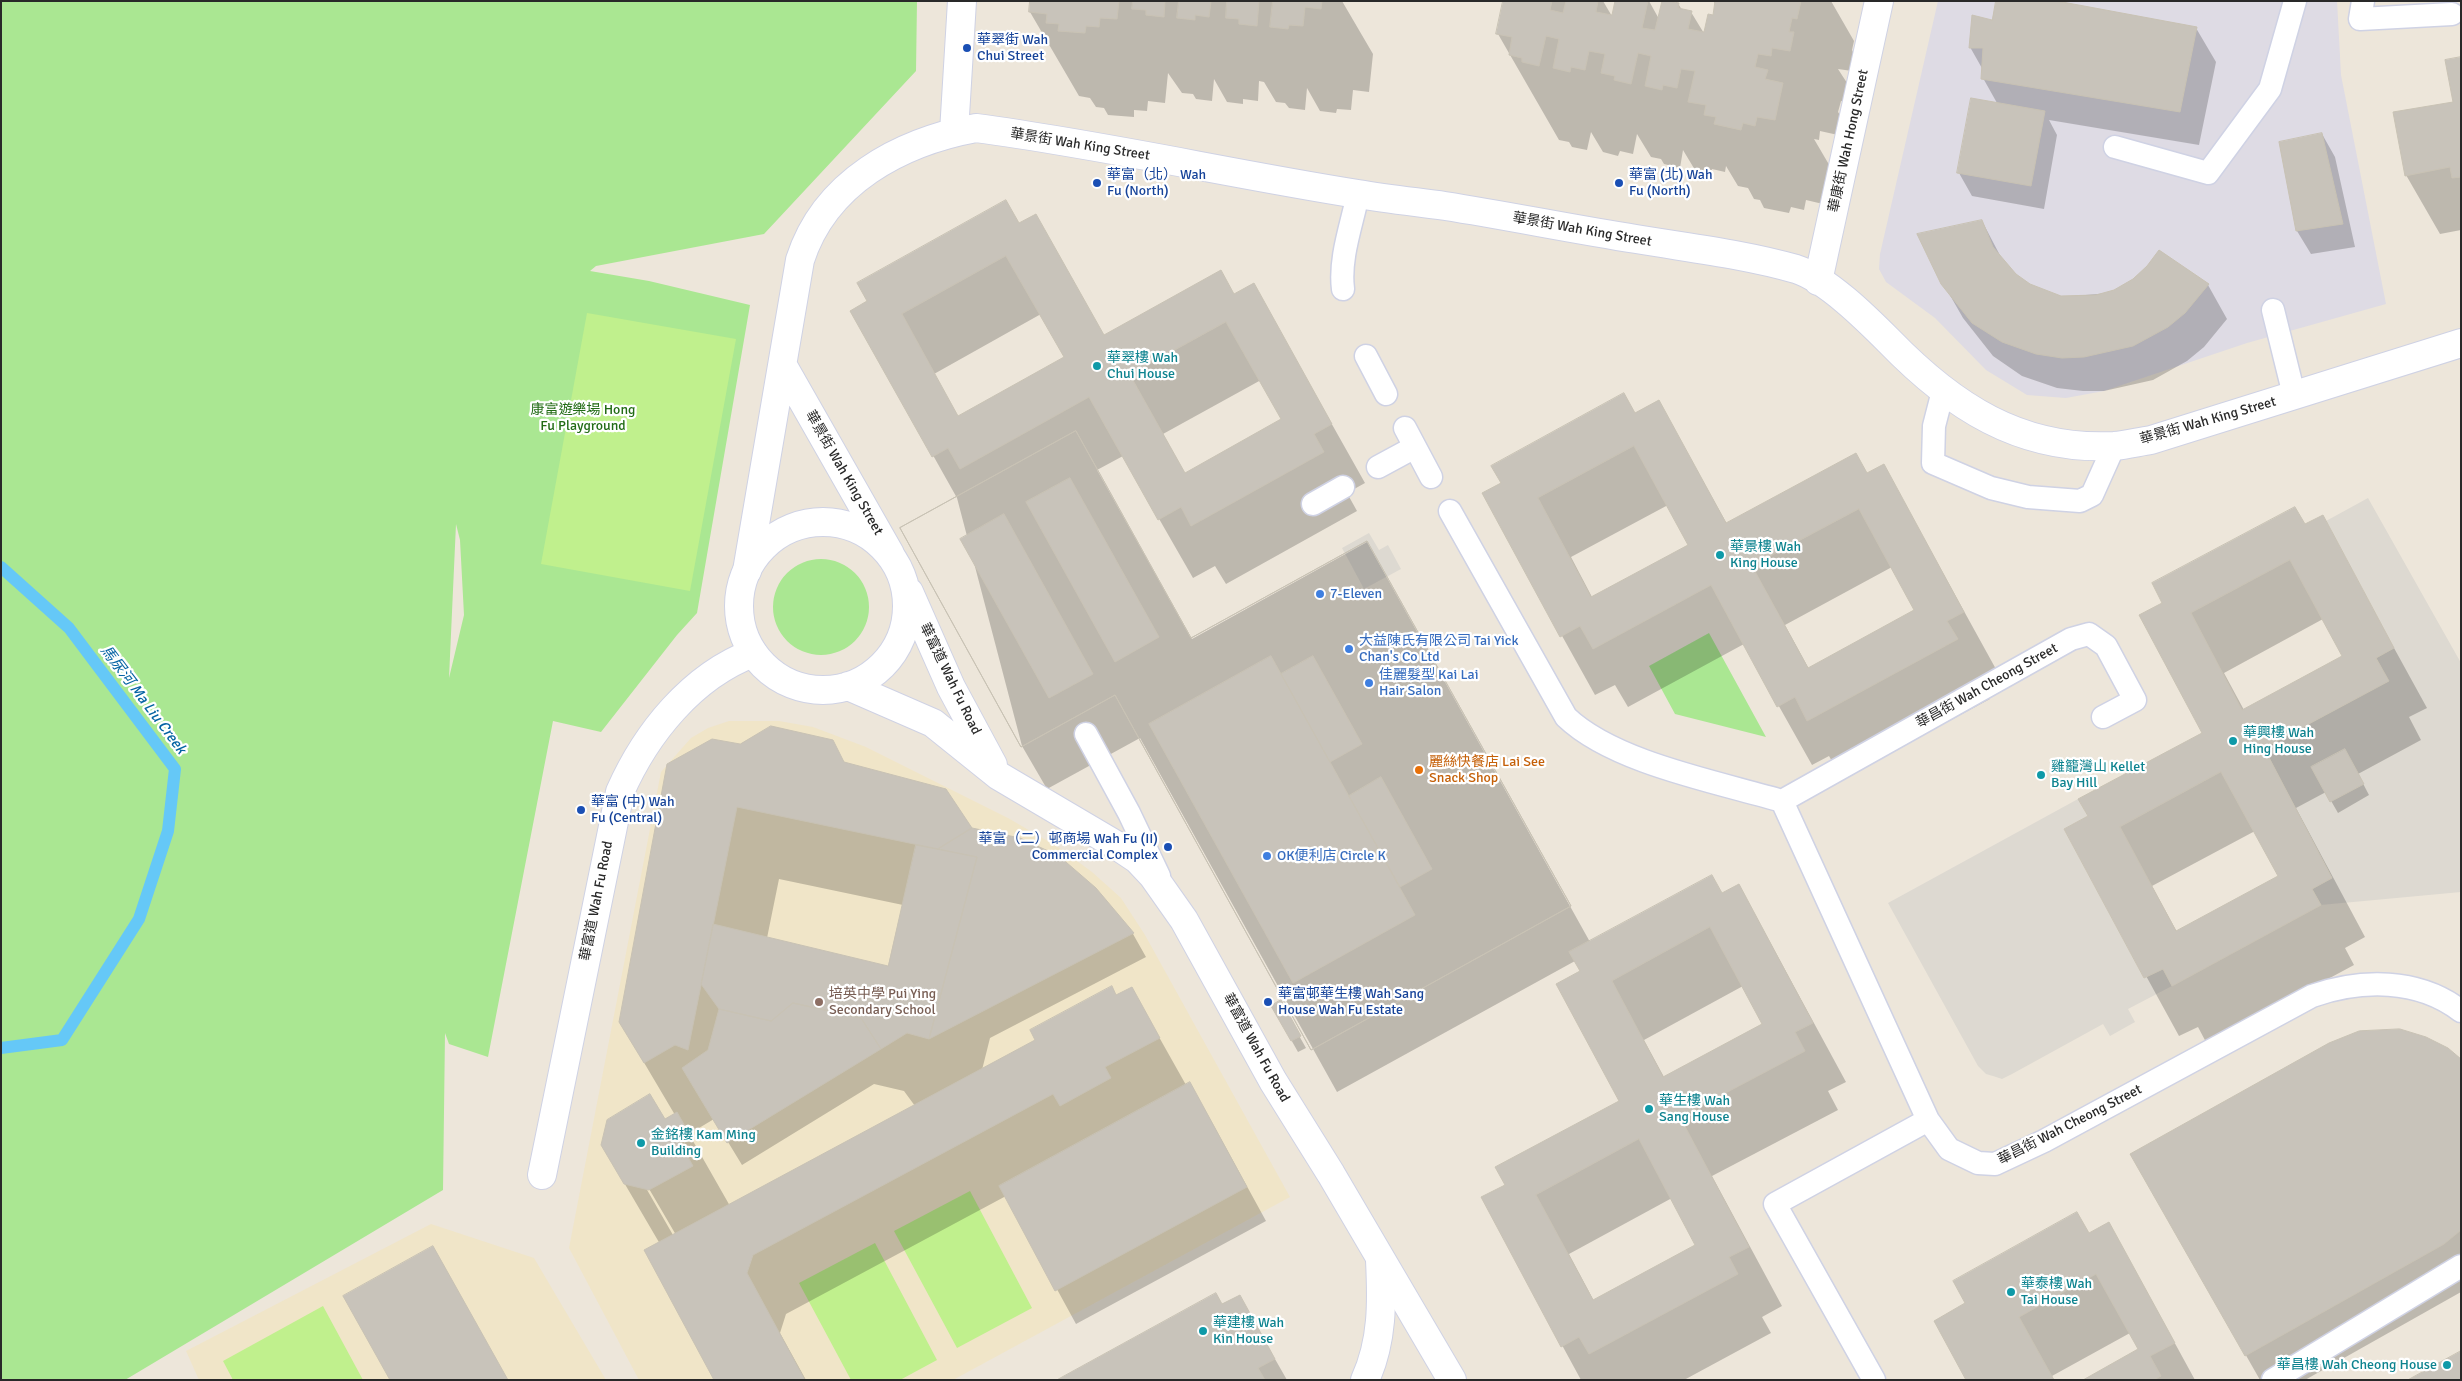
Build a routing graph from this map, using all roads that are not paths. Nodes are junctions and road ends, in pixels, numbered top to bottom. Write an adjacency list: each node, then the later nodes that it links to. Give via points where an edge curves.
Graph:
1 (962, 1): 6 (street)
2 (1879, 1): 9 (street, 華康街 Wah Hong Street)
3 (2295, 1): 7 (lane, via 2270,89 2208,173)
4 (2363, 1): 5 (lane, via 2360,19)
5 (2452, 14)
6 (954, 132): 8 (street, 華景街 Wah King Street, via 976,128); 14 (street, 華景街 Wah King Street, via 904,150 868,171 833,199 811,231 800,260)
7 (2115, 148)
8 (1358, 194): 9 (street, 華景街 Wah King Street, via 1447,206 1722,254 1798,270); 10 (lane, via 1345,253)
9 (1818, 281): 15 (street, 華景街 Wah King Street, via 1863,315)
10 (1343, 289)
11 (2273, 310): 17 (lane)
12 (2461, 343): 17 (street, 華景街 Wah King Street)
13 (1366, 356): 16 (lane)
14 (783, 366): 24 (street, 華景街 Wah King Street); 25 (street, 華景街 Wah King Street)
15 (1943, 390): 18 (street, 華景街 Wah King Street, via 1992,423 2028,436 2075,445); 18 (lane, via 1934,426 1933,463 1991,488 2028,497 2080,501 2092,495)
16 (1386, 394)
17 (2294, 395): 18 (street, 華景街 Wah King Street, via 2151,440)
18 (2114, 446)
19 (1378, 467): 20 (lane, via 1410,437)
20 (1431, 477)
21 (1344, 487): 22 (lane)
22 (1312, 504)
23 (1450, 511): 32 (lane, via 1566,717 1580,731 1639,760)
24 (890, 554): 25 (street, 華景街 Wah King Street, via 870,535 843,524 808,524 781,534 764,546); 26 (street, 華景街 Wah King Street)
25 (747, 571): 27 (street, 華景街 Wah King Street, via 741,588 740,617 744,636)
26 (904, 580): 28 (street, 華景街 Wah King Street, via 907,607 900,640 874,673); 31 (street, 華富道 Wah Fu Road, via 951,687)
27 (753, 653): 28 (street, 華景街 Wah King Street, via 767,668 791,683 820,689); 36 (street, 華富道 Wah Fu Road, via 730,662 696,687 650,735 620,792)
28 (848, 686): 31 (street, 華富道 Wah Fu Road, via 932,723)
29 (2103, 717): 32 (lane, 華昌街 Wah Cheong Street, via 2135,700 2106,646 2089,634 2071,639)
30 (1086, 734): 33 (lane, via 1130,813)
31 (999, 776): 33 (street, 華富道 Wah Fu Road, via 1137,859)
32 (1782, 800): 35 (lane, 華昌街 Wah Cheong Street)
33 (1167, 893): 37 (street, 華富道 Wah Fu Road, via 1273,1081)
34 (2461, 1011): 35 (lane, 華昌街 Wah Cheong Street, via 2449,1002 2406,986 2372,983 2338,987 2312,996 1996,1164 1978,1163 1949,1149)
35 (1928, 1120): 41 (lane, via 1775,1204)
36 (542, 1175)
37 (1380, 1260): 39 (street, via 1382,1314); 40 (street, 華富道 Wah Fu Road)
38 (2461, 1266): 42 (lane)
39 (1365, 1380)
40 (1452, 1380)
41 (1874, 1380)
42 (2273, 1380)

